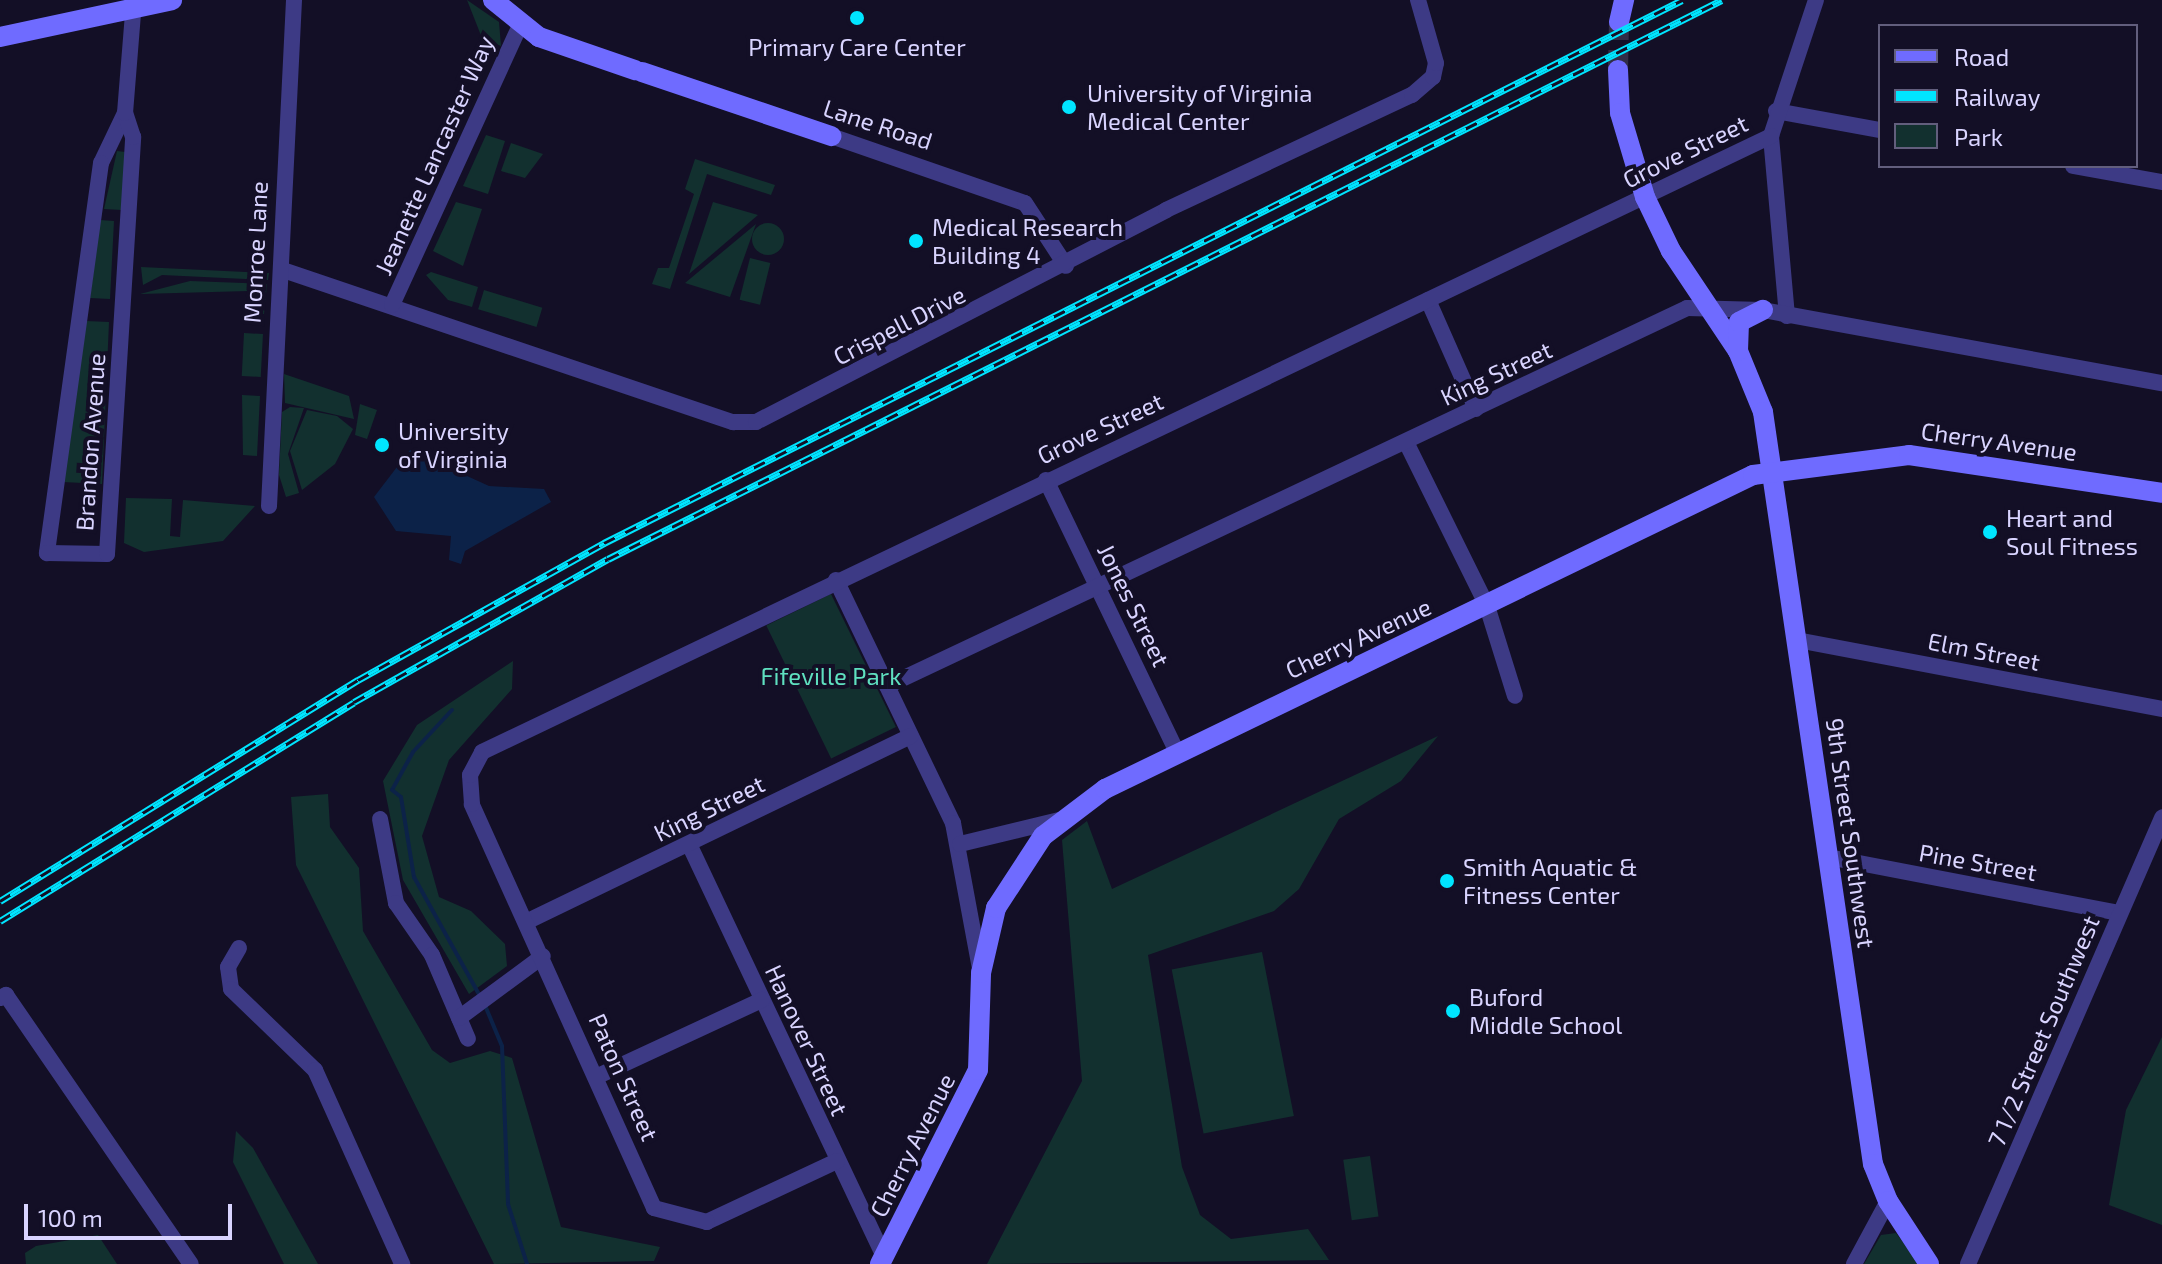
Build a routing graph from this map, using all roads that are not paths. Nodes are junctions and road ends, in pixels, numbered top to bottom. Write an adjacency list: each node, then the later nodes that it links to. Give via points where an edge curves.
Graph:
1 (172, 0): 8 (street)
2 (294, 0): 22 (street, Monroe Lane)
3 (493, 0): 10 (street, Lane Road)
4 (510, 0): 10 (street)
5 (1418, 0): 21 (street, Crispell Drive, via 1436,63 1425,86)
6 (1624, 0): 9 (street)
7 (1816, 0): 13 (street)
8 (134, 4): 11 (street); 14 (street, Brandon Avenue)
9 (1619, 22)
10 (520, 25): 16 (street, Lane Road); 24 (street, Jeanette Lancaster Way)
11 (0, 37)
12 (1618, 70): 20 (street, 9th Street Southwest, via 1620,113)
13 (1776, 111): 15 (street); 17 (street)
14 (125, 113): 14 (street, Brandon Avenue, via 101,163 47,553 107,554 133,137)
15 (1878, 130)
16 (831, 136): 21 (street, Lane Road, via 1025,203)
17 (1771, 136): 20 (street, Grove Street); 27 (street)
18 (2084, 168): 19 (street)
19 (2162, 182)
20 (1645, 197): 23 (street, Grove Street); 25 (street, 9th Street Southwest)
21 (1066, 266): 24 (street, Crispell Drive, via 746,423)
22 (283, 270): 24 (street, Crispell Drive); 35 (street, Monroe Lane)
23 (1428, 300): 30 (street); 33 (street, Grove Street)
24 (392, 305)
25 (1705, 306): 26 (street, King Street); 28 (street, 9th Street Southwest); 30 (street, King Street)
26 (1763, 310): 27 (street, King Street); 28 (street, via 1739,322)
27 (1787, 316): 29 (street, King Street)
28 (1738, 351): 32 (street, 9th Street Southwest, via 1763,412)
29 (2162, 383)
30 (1476, 409): 31 (street, King Street)
31 (1406, 442): 37 (street, King Street); 38 (street)
32 (1772, 470): 34 (street, Cherry Avenue, via 1913,455); 38 (street, Cherry Avenue); 39 (street, 9th Street Southwest)
33 (1046, 480): 36 (street, Grove Street); 37 (street, Jones Street)
34 (2162, 493)
35 (269, 506)
36 (836, 580): 40 (street); 45 (street, Grove Street, via 500,738 474,763)
37 (1098, 587): 40 (street, King Street); 44 (street, Jones Street)
38 (1487, 606): 41 (street); 44 (street, Cherry Avenue)
39 (1797, 640): 42 (street, Elm Street); 51 (street, 9th Street Southwest)
40 (887, 686): 43 (street)
41 (1515, 696)
42 (2162, 709)
43 (911, 736): 49 (street, King Street); 50 (street)
44 (1177, 752): 48 (street, Cherry Avenue)
45 (470, 783): 53 (street, Paton Street, via 472,804)
46 (2162, 817): 52 (street, 7 1/2 Street Southwest)
47 (380, 819): 59 (street, via 396,903 432,955)
48 (1059, 820): 50 (street); 56 (street, Cherry Avenue, via 1008,885)
49 (689, 844): 53 (street, King Street); 58 (street, Hanover Street)
50 (960, 844): 56 (street)
51 (1828, 857): 52 (street, Pine Street); 63 (street, 9th Street Southwest, via 1864,1113)
52 (2120, 913): 69 (street, 7 1/2 Street Southwest)
53 (528, 921): 55 (street, Paton Street)
54 (239, 948): 66 (street, via 228,967 231,989 315,1070)
55 (543, 956): 59 (street); 61 (street, Paton Street)
56 (981, 973): 64 (street, Cherry Avenue, via 981,1051 972,1089)
57 (3, 996): 65 (street)
58 (762, 1000): 61 (street); 62 (street, Hanover Street)
59 (459, 1018): 60 (street)
60 (468, 1039)
61 (598, 1076): 62 (street, Paton Street, via 660,1213 716,1220)
62 (837, 1161): 64 (street, Hanover Street)
63 (1888, 1201): 67 (street); 68 (street, 9th Street Southwest)
64 (882, 1260)
65 (191, 1264)
66 (402, 1264)
67 (1854, 1264)
68 (1929, 1264)
69 (1968, 1264)

